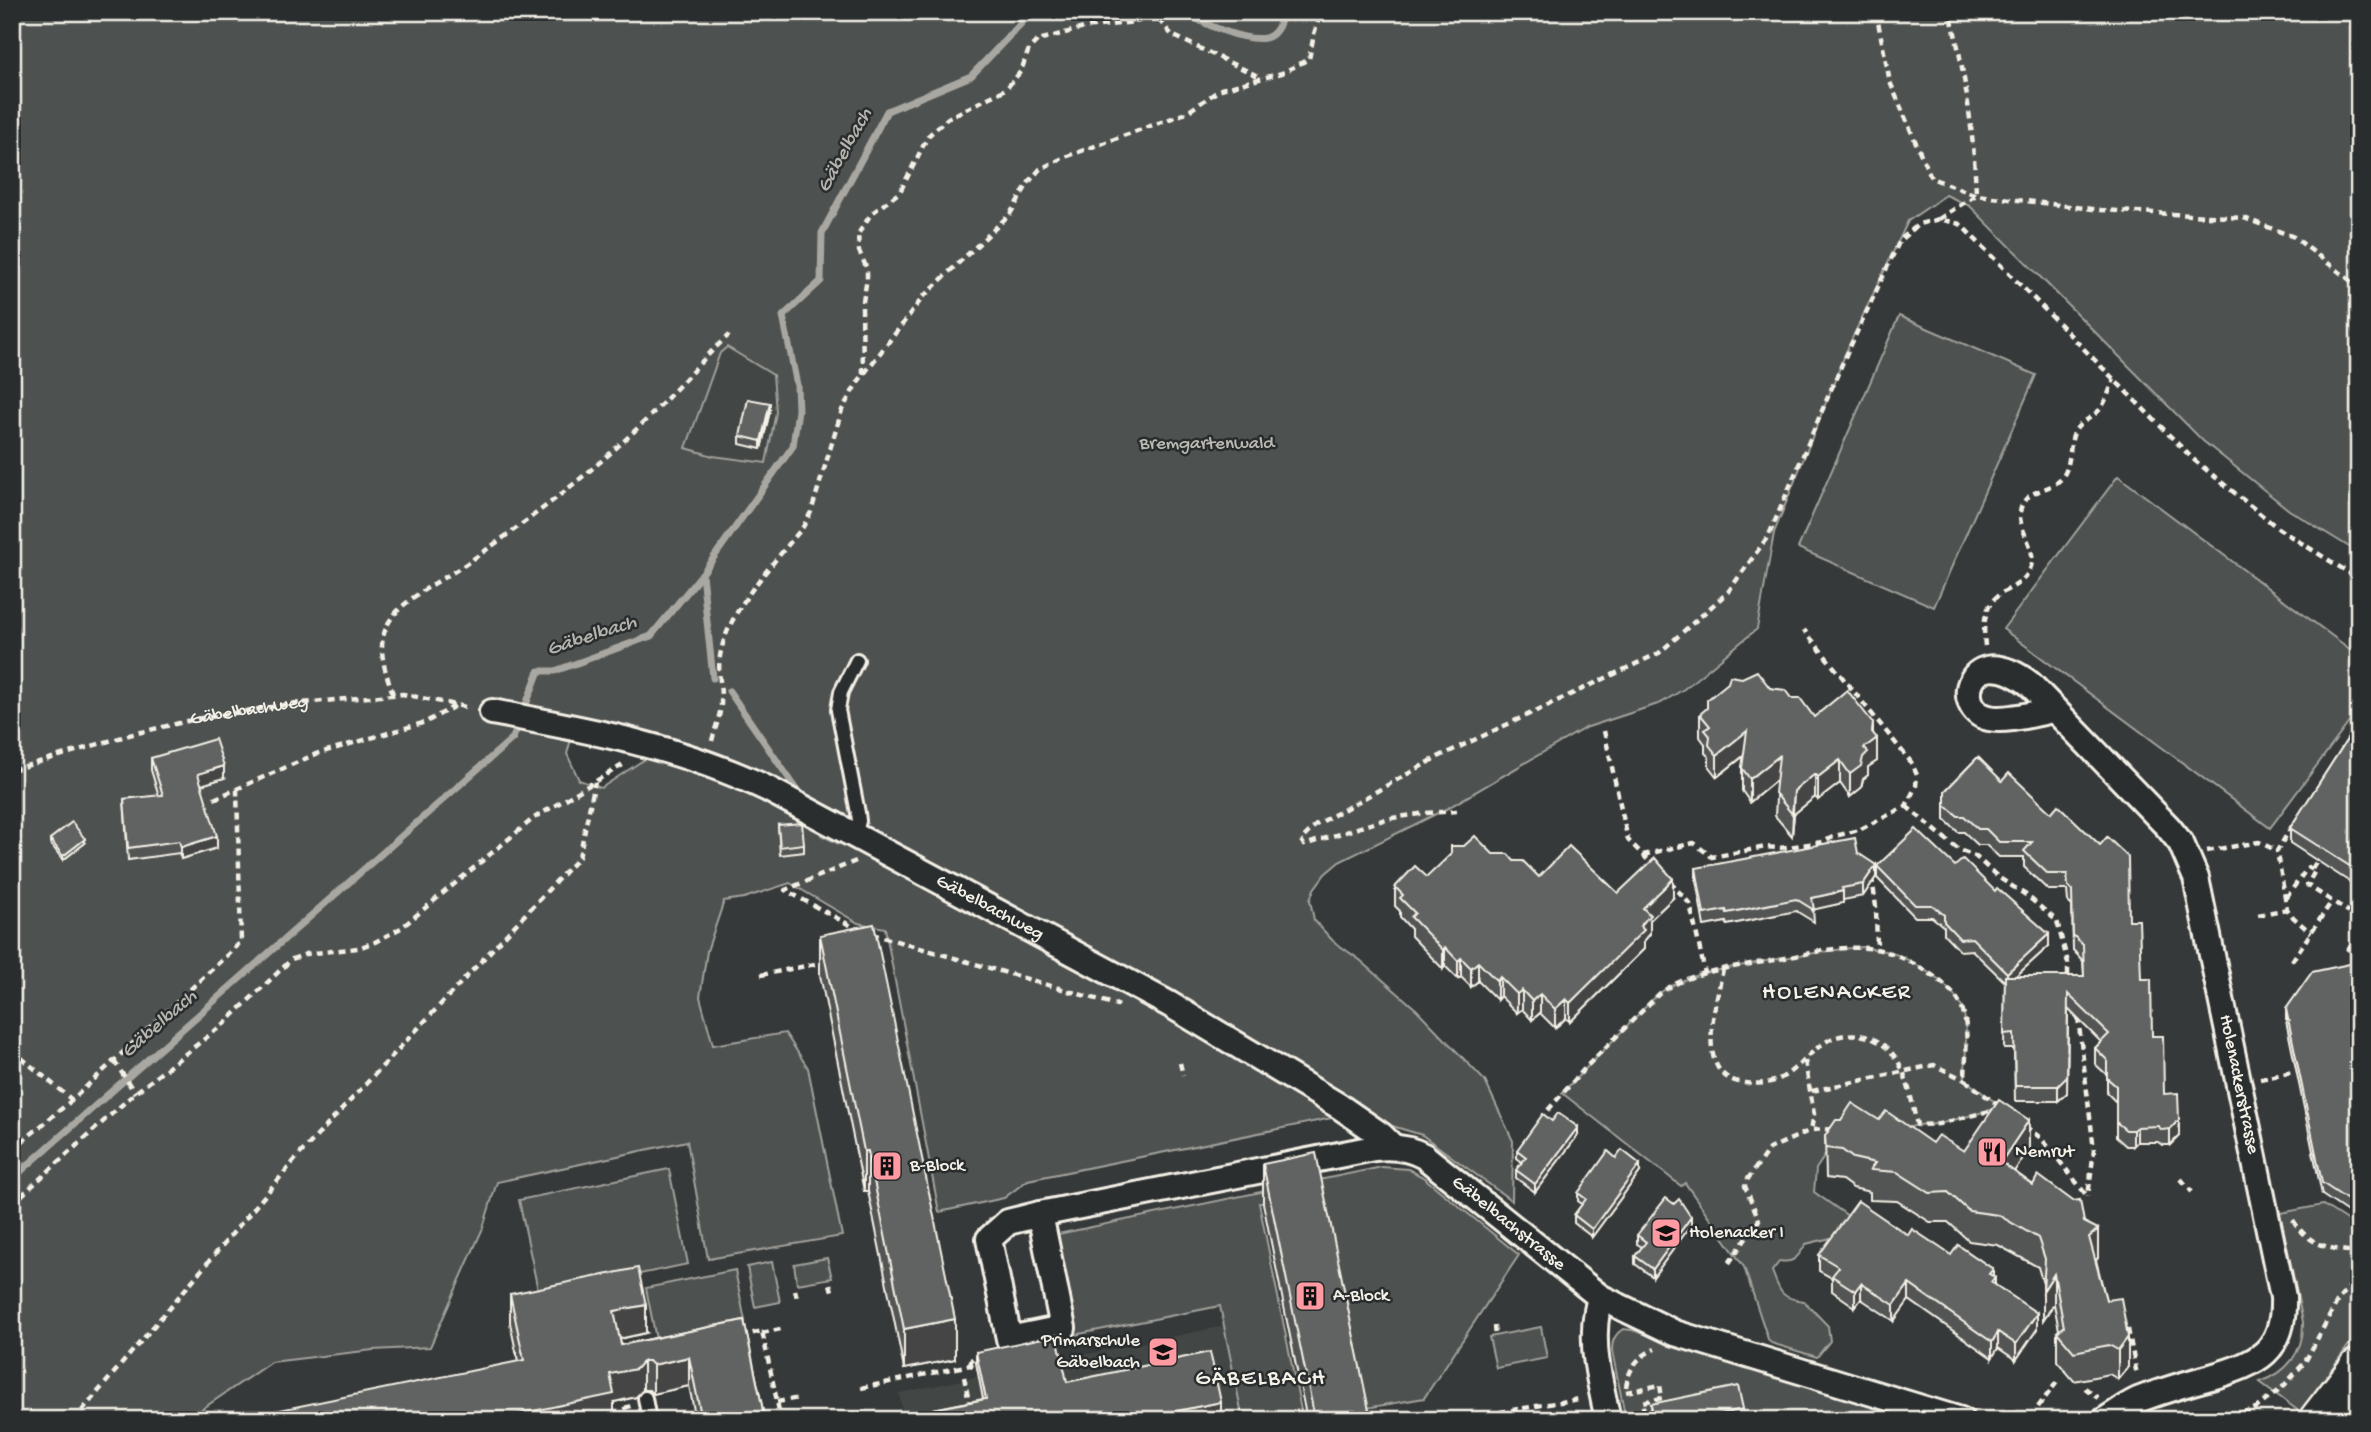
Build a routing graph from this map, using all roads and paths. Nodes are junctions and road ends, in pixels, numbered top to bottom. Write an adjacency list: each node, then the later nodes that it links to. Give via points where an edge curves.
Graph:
1 (1321, 12): 4 (path, via 1309,59)
2 (1876, 12): 5 (path, via 1890,82 1931,178)
3 (1950, 12): 5 (path, via 1973,137)
4 (1263, 78): 9 (path, via 1221,89 1186,113 1040,169 1010,214 924,296); 9 (path, via 1171,35 1159,20 1150,17 1038,40 1006,89 948,118 928,136 900,192 871,214 859,234 859,251 867,270 862,307)
5 (1976, 195): 6 (path); 7 (path, via 2101,210 2245,218 2294,237)
6 (1938, 219): 10 (path, via 1961,224); 27 (path, via 1919,224 1900,240 1769,535 1728,592 1659,653 1438,757 1316,825 1301,840 1304,845 1386,819)
7 (2359, 287)
8 (729, 335): 17 (path, via 651,416 584,475 397,611 381,643)
9 (863, 375): 22 (path, via 842,410 803,527 726,631 718,675 722,701)
10 (2114, 379): 11 (path, via 2193,460 2279,529); 16 (path, via 2101,409 2074,432 2063,477 2028,497 2021,508 2033,561 2025,578 1990,604 1983,621)
11 (2359, 579)
12 (1804, 630): 26 (path, via 1911,762 1916,786)
13 (2359, 646): 14 (path, via 2355,651)
14 (2359, 653)
15 (857, 660): 29 (lane, via 841,692 838,710 858,813)
16 (1988, 668): 19 (street, Holenackerstrasse, via 2019,676); 19 (street, via 1970,685 1969,698 1978,713 1996,719)
17 (393, 694): 18 (path, Gäbelbachweg); 23 (path, Gäbelbachweg, via 196,719)
18 (456, 705): 20 (path, Gäbelbachweg); 24 (path, via 426,722 316,754)
19 (2054, 710): 33 (street, Holenackerstrasse, via 2168,827)
20 (492, 712): 22 (street, Gäbelbachweg, via 653,745)
21 (1604, 731): 32 (path, via 1628,839)
22 (708, 762): 29 (street, Gäbelbachweg)
23 (12, 770)
24 (237, 790): 25 (path); 57 (path, via 241,942)
25 (214, 799)
26 (1906, 806): 32 (path, via 1823,842 1712,856 1694,843); 54 (path, via 2057,921 2068,963)
27 (1457, 811)
28 (2296, 821): 31 (path)
29 (855, 835): 30 (street, Gäbelbachweg)
30 (883, 850): 42 (path, via 785,890); 53 (street, Gäbelbachweg)
31 (2277, 851): 33 (path, via 2259,842); 37 (path)
32 (1643, 855): 51 (path, via 1690,904)
33 (2187, 855): 64 (street, Holenackerstrasse, via 2196,878)
34 (2317, 861): 35 (path)
35 (2312, 869): 37 (path, via 2308,867); 38 (path, via 2307,885)
36 (1871, 873): 46 (path)
37 (2285, 899): 39 (path)
38 (2332, 901): 41 (path); 44 (path)
39 (2287, 909): 40 (path); 44 (path)
40 (2258, 915)
41 (2359, 915)
42 (856, 929): 45 (path); 53 (path, via 1117,1005)
43 (2359, 932): 47 (path)
44 (2311, 933): 49 (path)
45 (859, 942)
46 (1877, 949): 50 (path, via 1829,950); 63 (path, via 1905,959 1941,982 1960,1002)
47 (2347, 951)
48 (836, 960): 52 (path)
49 (2292, 961)
50 (1723, 969): 51 (path); 58 (path, via 1710,1041 1713,1059 1722,1073 1738,1082 1757,1084 1777,1080)
51 (1705, 973): 68 (path, via 1658,994)
52 (761, 975)
53 (1128, 982): 72 (street, Gäbelbachweg, via 1339,1106)
54 (2068, 987)
55 (2077, 1013): 69 (path, via 2094,1150 2088,1197 2042,1139)
56 (12, 1050): 67 (path)
57 (114, 1061): 66 (path); 67 (path)
58 (1805, 1061): 60 (path, via 1829,1040 1863,1036 1892,1052); 65 (path)
59 (1181, 1063): 62 (path)
60 (1904, 1072): 63 (path, via 1934,1065); 63 (path, via 1917,1125 2002,1107); 65 (path)
61 (2293, 1072): 64 (path)
62 (1183, 1075)
63 (1965, 1080)
64 (2239, 1084): 113 (street, Holenackerstrasse, via 2283,1297 2278,1335 2257,1360 2141,1398)
65 (1812, 1091): 71 (path)
66 (135, 1093): 76 (path); 114 (path, via 225,1023 292,959 358,948 401,928 534,818 595,782 579,857 300,1154)
67 (72, 1100): 73 (path)
68 (1548, 1110)
69 (2022, 1124)
70 (1843, 1128): 71 (path)
71 (1811, 1130): 80 (path, via 1769,1149 1745,1183 1759,1220)
72 (1393, 1147): 77 (street, Gäbelbachstrasse); 85 (street, Gäbelbachstrasse, via 1424,1156)
73 (12, 1150)
74 (2181, 1179): 75 (path)
75 (2192, 1192)
76 (12, 1204)
77 (1040, 1214): 77 (street, Gäbelbachstrasse, via 1008,1222 989,1239 1009,1339 1063,1328)
78 (2292, 1219): 79 (path, via 2319,1245)
79 (2359, 1252)
80 (1729, 1263)
81 (2359, 1276): 122 (path, via 2338,1300 2305,1362 2281,1389 2256,1409)
82 (831, 1284): 84 (path)
83 (795, 1290): 86 (path)
84 (832, 1291)
85 (1600, 1297): 119 (street, via 1593,1345); 121 (street, Gäbelbachstrasse, via 1675,1333)
86 (797, 1298)
87 (1493, 1326): 92 (path)
88 (785, 1328): 90 (path)
89 (2128, 1329): 99 (path)
90 (762, 1333): 91 (path); 107 (path)
91 (735, 1337)
92 (1495, 1337)
93 (1660, 1348): 120 (path, via 1649,1352 1630,1371 1626,1394 1660,1385 1662,1398 1642,1402)
94 (989, 1349): 95 (path)
95 (970, 1364): 96 (path); 102 (path)
96 (976, 1367)
97 (2359, 1367): 123 (main road)
98 (964, 1377): 108 (path)
99 (2138, 1380)
100 (2057, 1382): 110 (path)
101 (620, 1383): 106 (path, via 625,1408)
102 (861, 1388)
103 (2085, 1388): 113 (path)
104 (799, 1398): 107 (path)
105 (1579, 1399): 118 (path)
106 (646, 1401): 115 (lane)
107 (777, 1402): 116 (path)
108 (970, 1405): 109 (path); 112 (path)
109 (957, 1407)
110 (2038, 1407)
111 (945, 1410): 117 (path)
112 (972, 1413)
113 (2114, 1413)
114 (74, 1420)
115 (649, 1420)
116 (781, 1420)
117 (895, 1420)
118 (1452, 1420)
119 (1608, 1420)
120 (1646, 1420)
121 (1961, 1420)
122 (2219, 1420)
123 (2318, 1420)

